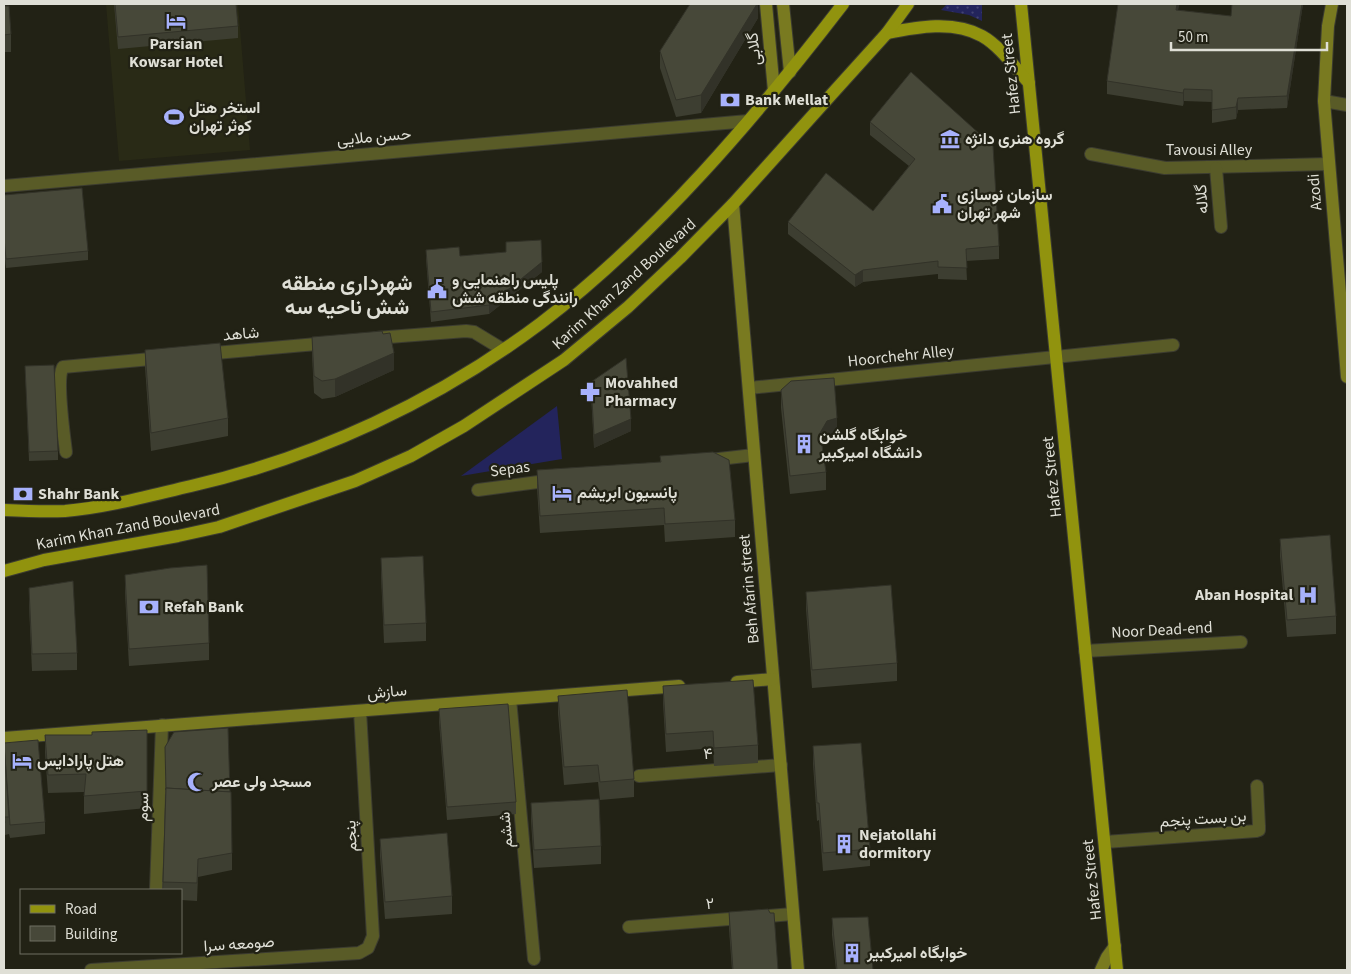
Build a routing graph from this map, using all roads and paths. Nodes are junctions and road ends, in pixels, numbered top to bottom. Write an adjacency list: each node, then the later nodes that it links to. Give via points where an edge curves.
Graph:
1 (766, 4): 10 (street, گلابی)
2 (783, 4): 8 (street, گلابی)
3 (843, 4): 8 (main road, Karim Khan Zand Boulevard)
4 (908, 4): 7 (main road, Karim Khan Zand Boulevard)
5 (1021, 4): 9 (main road, Hafez Street)
6 (1332, 4): 11 (street, Azodi)
7 (887, 33): 9 (main road, via 938,27 970,31 983,36 996,47); 18 (main road, Karim Khan Zand Boulevard)
8 (790, 72): 10 (main road, Karim Khan Zand Boulevard)
9 (1029, 83): 25 (main road, Hafez Street)
10 (774, 90): 13 (main road, Karim Khan Zand Boulevard)
11 (1324, 101): 12 (street); 15 (street, Azodi)
12 (1347, 105)
13 (748, 121): 17 (street, حسن ملایی); 23 (main road, Karim Khan Zand Boulevard, via 622,254 547,318)
14 (1091, 154): 16 (street, Tavousi Alley, via 1165,168)
15 (1329, 164): 16 (street, Tavousi Alley); 27 (street, Azodi)
16 (1216, 168): 19 (street, گلاله)
17 (4, 186)
18 (733, 204): 28 (street, Beh Afarin street); 35 (main road, Karim Khan Zand Boulevard, via 628,307 564,360 464,426 411,456 355,481 218,527 44,560)
19 (1221, 227)
20 (367, 339): 23 (street, via 466,330)
21 (338, 342): 24 (street, شاهد)
22 (1172, 346): 25 (street, Hoorchehr Alley)
23 (502, 349): 34 (main road, Karim Khan Zand Boulevard, via 443,386 360,430 293,457 223,479 114,503 68,510)
24 (191, 355)
25 (1056, 356): 28 (street, Hoorchehr Alley); 37 (main road, Hafez Street)
26 (171, 357): 29 (street, via 63,367 60,383)
27 (1347, 377)
28 (749, 388): 30 (street, Beh Afarin street)
29 (66, 452)
30 (754, 455): 31 (street); 38 (street, Beh Afarin street)
31 (695, 462)
32 (566, 478): 33 (street, Sepas)
33 (478, 490)
34 (4, 510)
35 (4, 571)
36 (1241, 642): 37 (street, Noor Dead-end)
37 (1086, 651): 48 (main road, Hafez Street)
38 (773, 679): 39 (street); 45 (street, Beh Afarin street)
39 (724, 683)
40 (695, 685): 41 (street, سازش)
41 (510, 698): 42 (street, سازش); 55 (street, ششم)
42 (360, 711): 43 (street, سازش); 53 (street, پنجم, via 373,936 368,948)
43 (162, 724): 44 (street, سازش); 49 (street, سوم)
44 (4, 738)
45 (780, 765): 46 (street, ۴); 50 (street, Beh Afarin street)
46 (638, 776)
47 (1257, 786): 48 (street, بن بست پنجم, via 1259,830)
48 (1105, 842): 52 (main road, Hafez Street)
49 (156, 889)
50 (793, 914): 51 (street, ۲); 58 (street, Beh Afarin street)
51 (629, 927)
52 (1115, 946): 59 (street); 60 (main road, Hafez Street)
53 (359, 953): 56 (street, صومعه سرا)
54 (154, 954): 56 (street)
55 (534, 959)
56 (153, 966): 57 (street, صومعه سرا)
57 (91, 970)
58 (798, 970)
59 (1101, 970)
60 (1117, 970)

